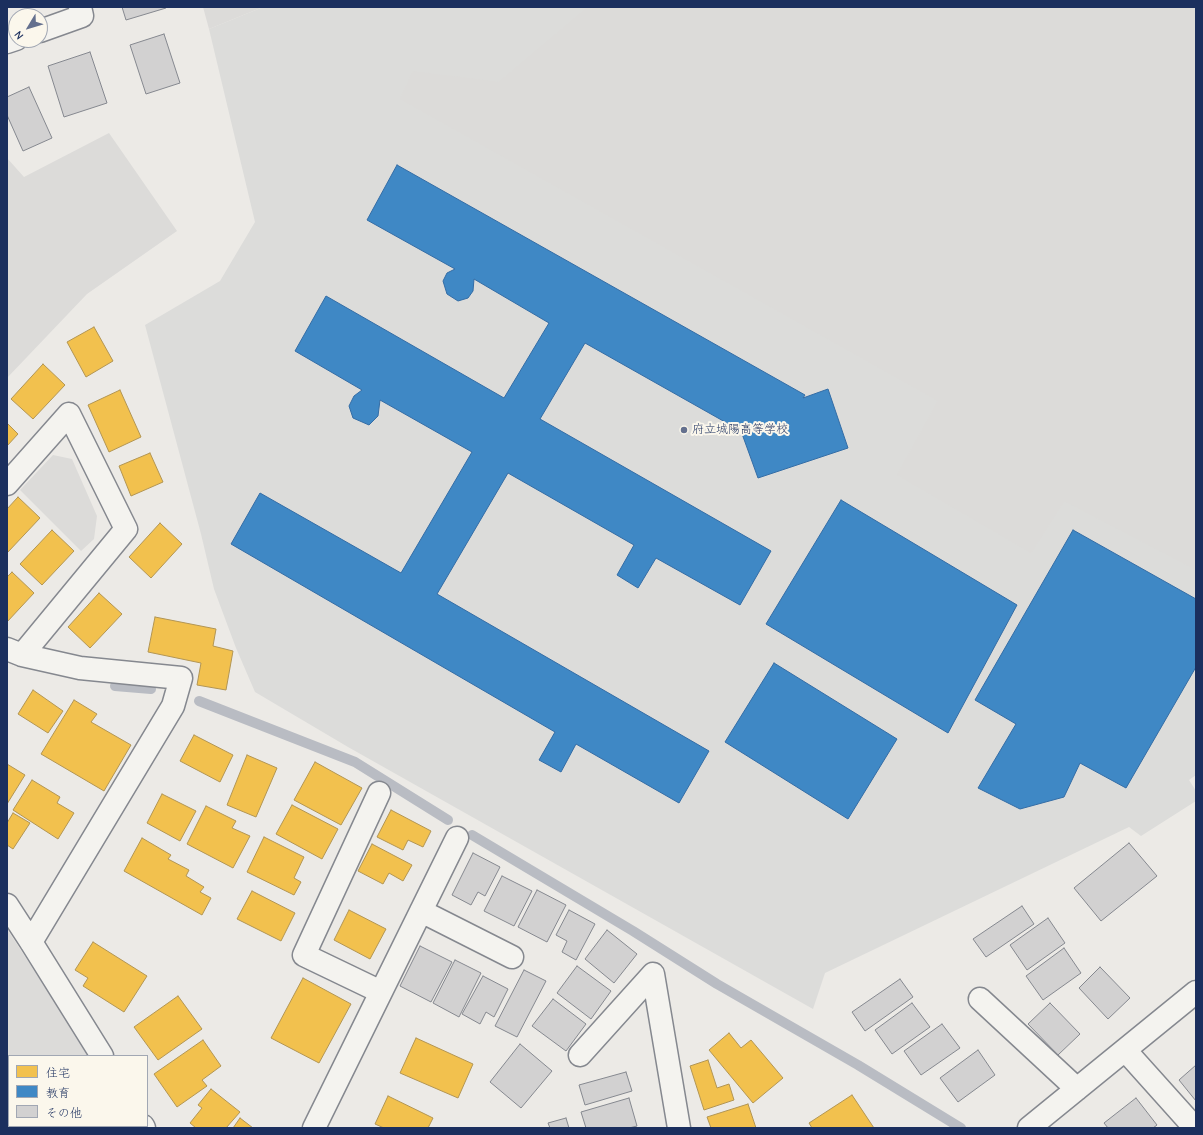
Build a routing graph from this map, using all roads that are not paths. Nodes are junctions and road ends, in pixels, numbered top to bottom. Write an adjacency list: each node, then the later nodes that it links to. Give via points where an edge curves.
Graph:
1 (80, 7): 2 (street, via 82,16)
2 (48, 27)
3 (7, 484): 4 (street, via 69,414 126,529)
4 (14, 652): 9 (street, via 80,668 181,678 176,697)
5 (379, 793): 11 (street, via 304,955)
6 (457, 838): 8 (street)
7 (7, 905): 9 (street)
8 (421, 911): 10 (street); 11 (street)
9 (32, 942): 15 (street)
10 (512, 957)
11 (381, 992): 18 (street)
12 (1196, 992): 14 (street)
13 (980, 999): 17 (street)
14 (1125, 1050): 17 (street); 21 (street)
15 (101, 1055)
16 (580, 1055): 19 (street, via 653,974)
17 (1077, 1089): 20 (street)
18 (314, 1128)
19 (679, 1128)
20 (1029, 1128)
21 (1195, 1128)

